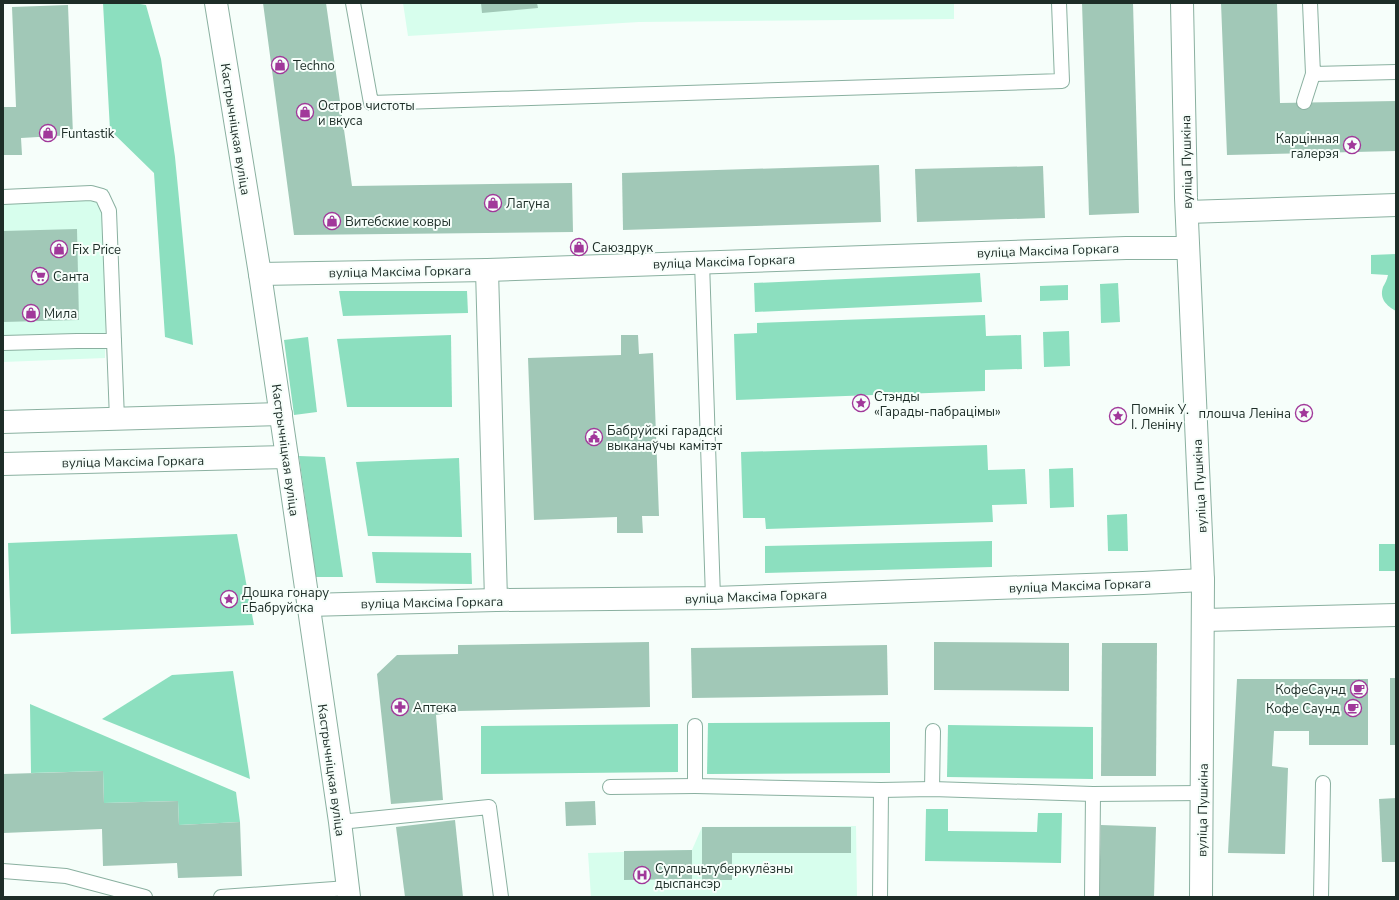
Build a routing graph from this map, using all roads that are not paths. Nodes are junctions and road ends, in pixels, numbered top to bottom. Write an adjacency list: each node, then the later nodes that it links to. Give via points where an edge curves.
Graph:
1 (216, 3): 15 (street, Кастрычніцкая вуліца)
2 (353, 3): 3 (lane, via 371,103 1062,81)
3 (1059, 3)
4 (1182, 3): 11 (street, вуліца Пушкіна)
5 (1310, 3): 7 (lane)
6 (1396, 72): 7 (lane)
7 (1313, 74): 8 (lane)
8 (1304, 102)
9 (3, 197): 16 (lane, via 91,193 102,196 109,210)
10 (1396, 205): 11 (street)
11 (1187, 212): 12 (street, вуліца Пушкіна)
12 (1188, 248): 13 (street, вуліца Максіма Горкага, via 1118,248); 23 (street, вуліца Пушкіна)
13 (702, 262): 14 (street, вуліца Максіма Горкага); 24 (lane)
14 (487, 270): 15 (street, вуліца Максіма Горкага); 25 (street)
15 (260, 274): 18 (street, Кастрычніцкая вуліца)
16 (114, 341): 17 (lane); 19 (lane)
17 (3, 343)
18 (281, 414): 19 (street); 21 (street, Кастрычніцкая вуліца)
19 (117, 418): 20 (street)
20 (3, 422)
21 (287, 457): 22 (street, вуліца Максіма Горкага); 26 (street, Кастрычніцкая вуліца)
22 (3, 464)
23 (1204, 580): 24 (street, вуліца Максіма Горкага); 28 (street, вуліца Пушкіна)
24 (713, 598): 25 (street, вуліца Максіма Горкага)
25 (496, 600): 26 (street, вуліца Максіма Горкага)
26 (308, 605): 38 (street, Кастрычніцкая вуліца)
27 (1396, 614): 28 (street)
28 (1204, 620): 36 (street, вуліца Пушкіна)
29 (695, 726): 32 (lane)
30 (933, 731): 34 (lane)
31 (1323, 783): 47 (lane)
32 (695, 786): 33 (lane); 35 (lane)
33 (610, 787)
34 (932, 789): 35 (lane); 37 (lane)
35 (881, 790): 44 (lane)
36 (1202, 793): 37 (lane); 46 (street, вуліца Пушкіна)
37 (1093, 794): 45 (lane)
38 (340, 822): 40 (street, Кастрычніцкая вуліца); 43 (lane, via 489,807)
39 (3, 871): 41 (lane, via 66,876)
40 (349, 892): 42 (lane)
41 (145, 897)
42 (221, 897)
43 (501, 897)
44 (880, 897)
45 (1092, 897)
46 (1201, 897)
47 (1321, 897)

